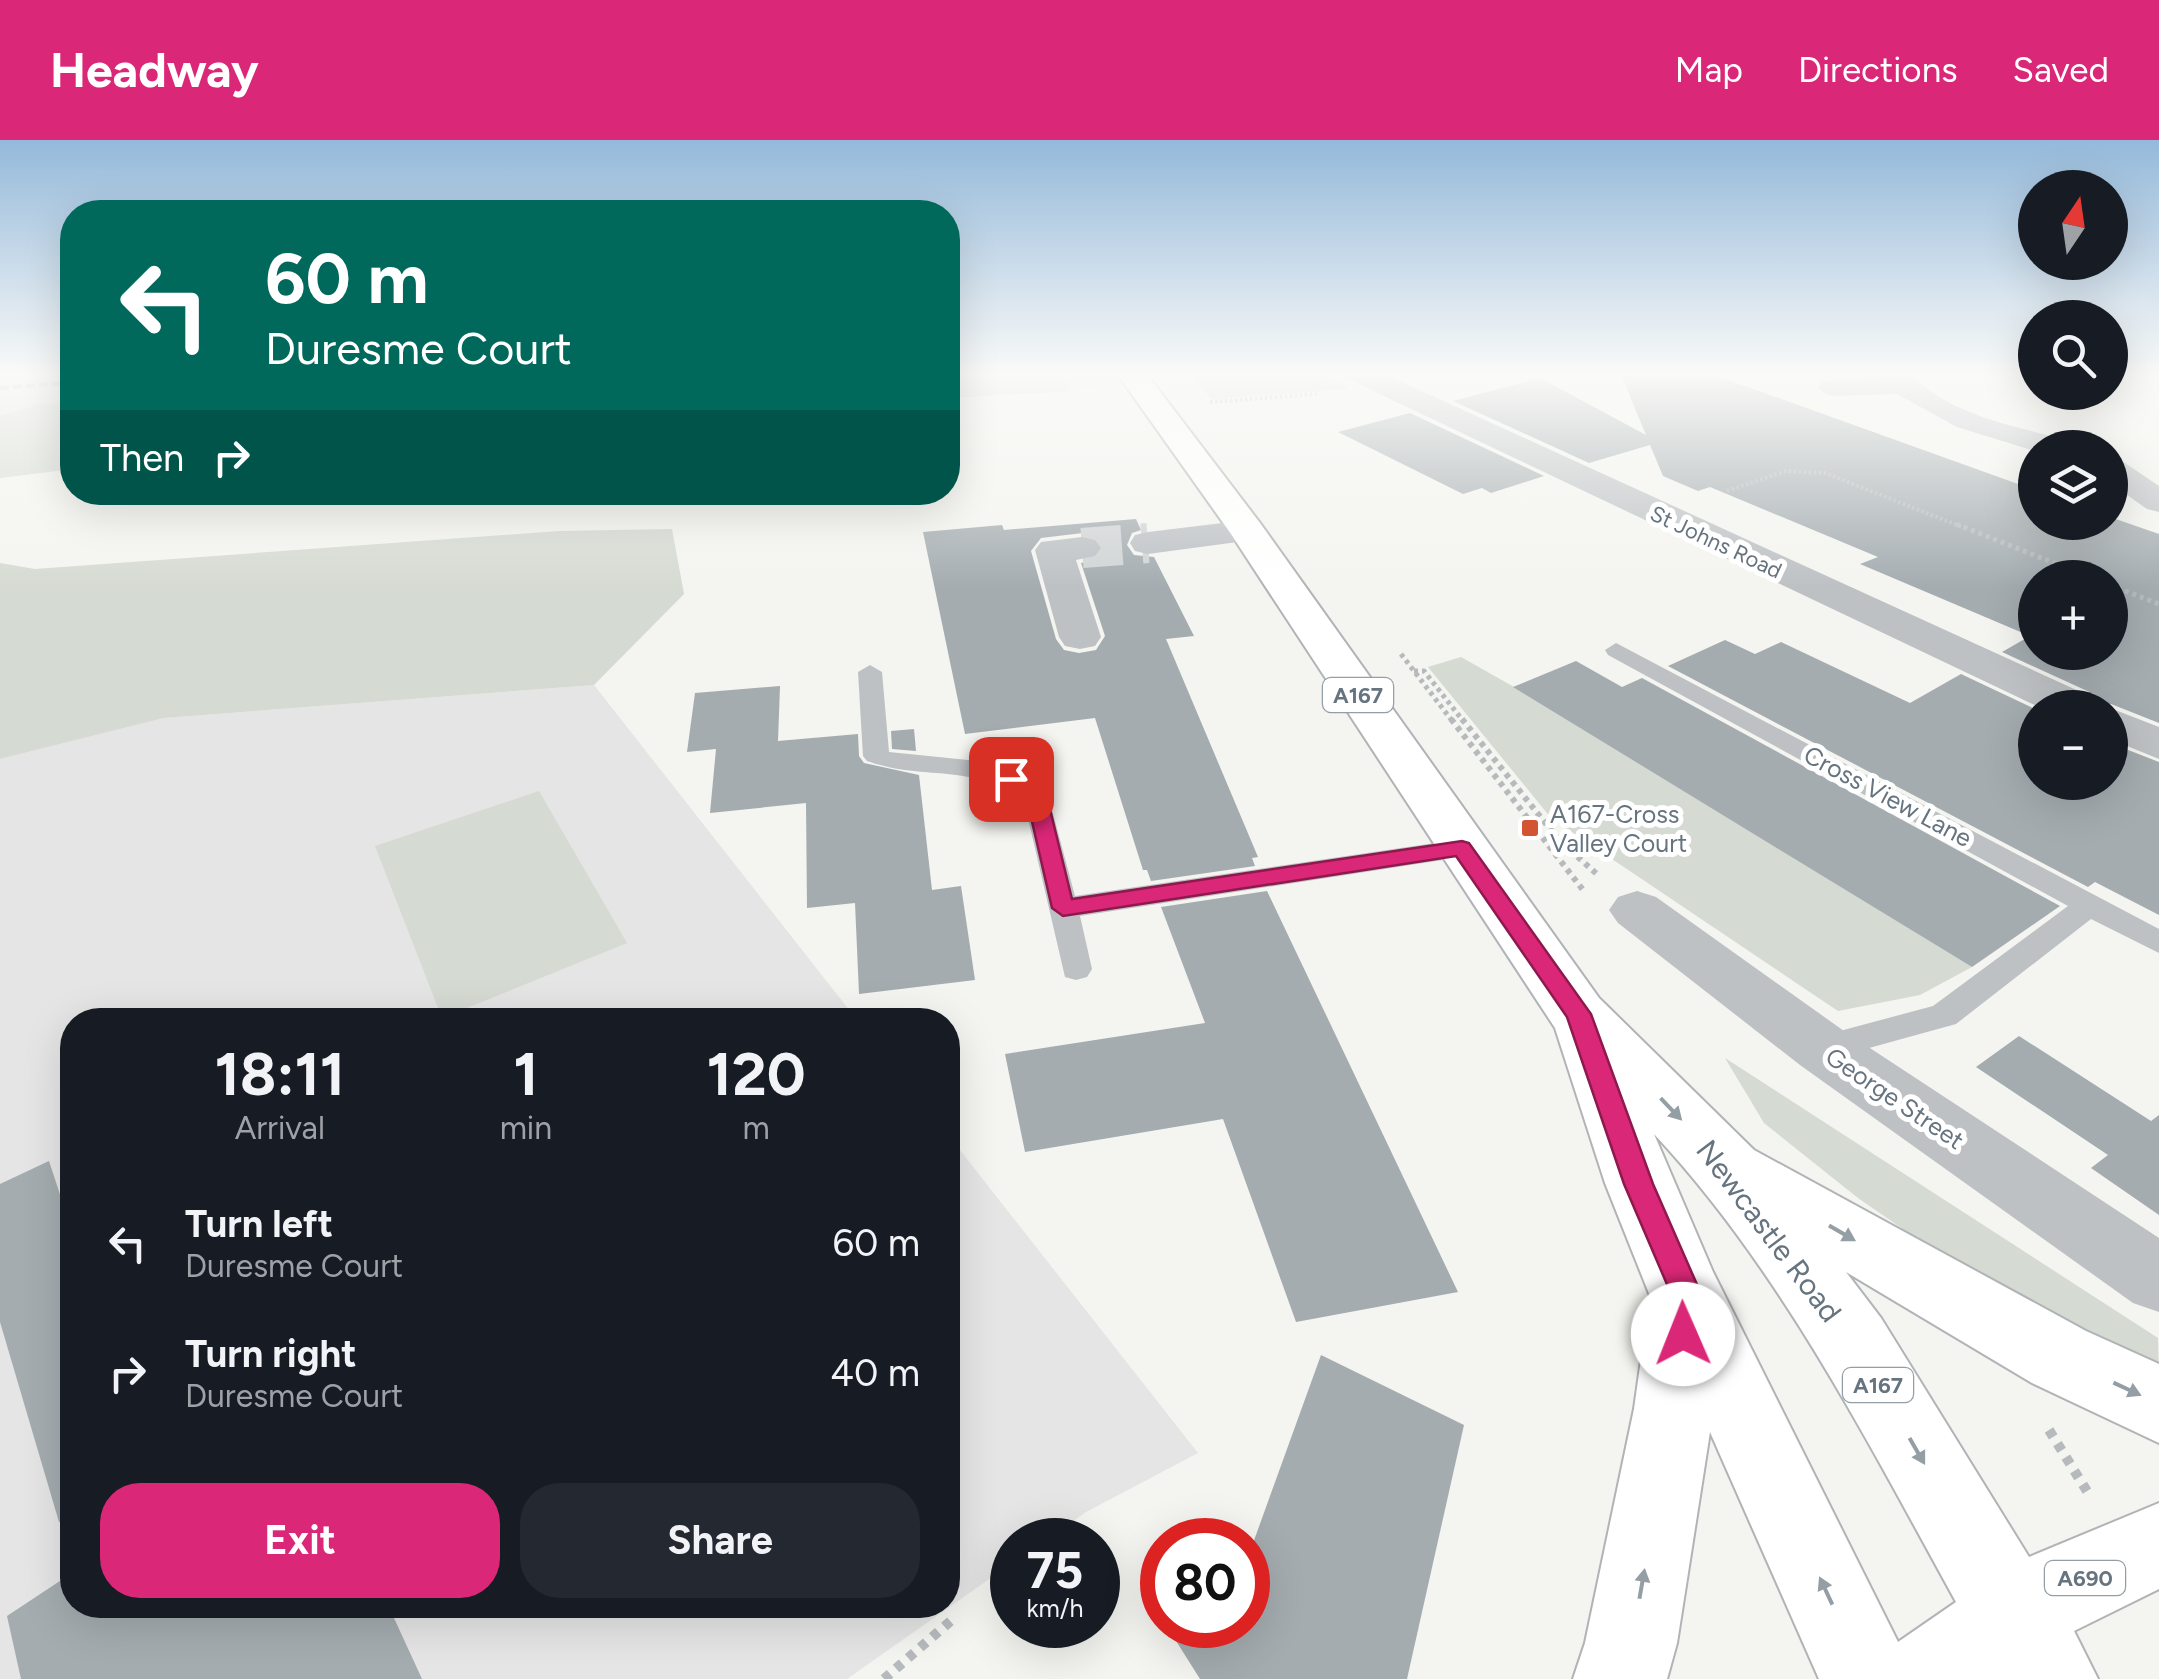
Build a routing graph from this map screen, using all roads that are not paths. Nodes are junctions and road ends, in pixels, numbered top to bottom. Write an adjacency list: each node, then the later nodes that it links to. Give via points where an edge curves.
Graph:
1 (1182, 444): 5 (highway, Newcastle Road / A167)
2 (1507, 444): 11 (street, St Johns Road)
3 (2128, 480): 4 (street)
4 (2157, 500)
5 (1246, 531): 7 (street); 14 (highway, Newcastle Road / A167)
6 (1061, 538): 8 (street)
7 (1148, 543)
8 (1080, 637)
9 (1616, 650): 15 (lane, Cross View Lane)
10 (870, 672): 16 (lane, via 876,756 898,765 976,766 1037,797)
11 (2039, 690)
12 (2128, 730): 13 (street)
13 (2159, 744)
14 (1462, 848): 16 (lane); 20 (highway, Newcastle Road / A167)
15 (2090, 904): 18 (lane, Cross View Lane); 21 (lane, via 1944,1015)
16 (1063, 908): 19 (lane)
17 (1637, 910): 21 (street, George Street)
18 (2159, 942)
19 (1076, 969)
20 (1578, 1014): 22 (highway, Newcastle Road / A167, one-way to 22); 24 (highway, Newcastle Road / A167, via 1638,1184)
21 (1822, 1048): 23 (street, George Street)
22 (1727, 1166): 25 (highway, one-way to 25, via 2059,1357); 27 (highway, Newcastle Road / A167, one-way to 27, via 1854,1344)
23 (2159, 1278)
24 (1687, 1296): 28 (highway, one-way to 24, via 1674,1408); 29 (highway, Newcastle Road / A167, one-way to 24)
25 (2159, 1404)
26 (2159, 1546): 27 (highway, A690, via 2126,1556)
27 (2032, 1647): 30 (highway, A690)
28 (1620, 1679)
29 (1867, 1679)
30 (1926, 1679)

